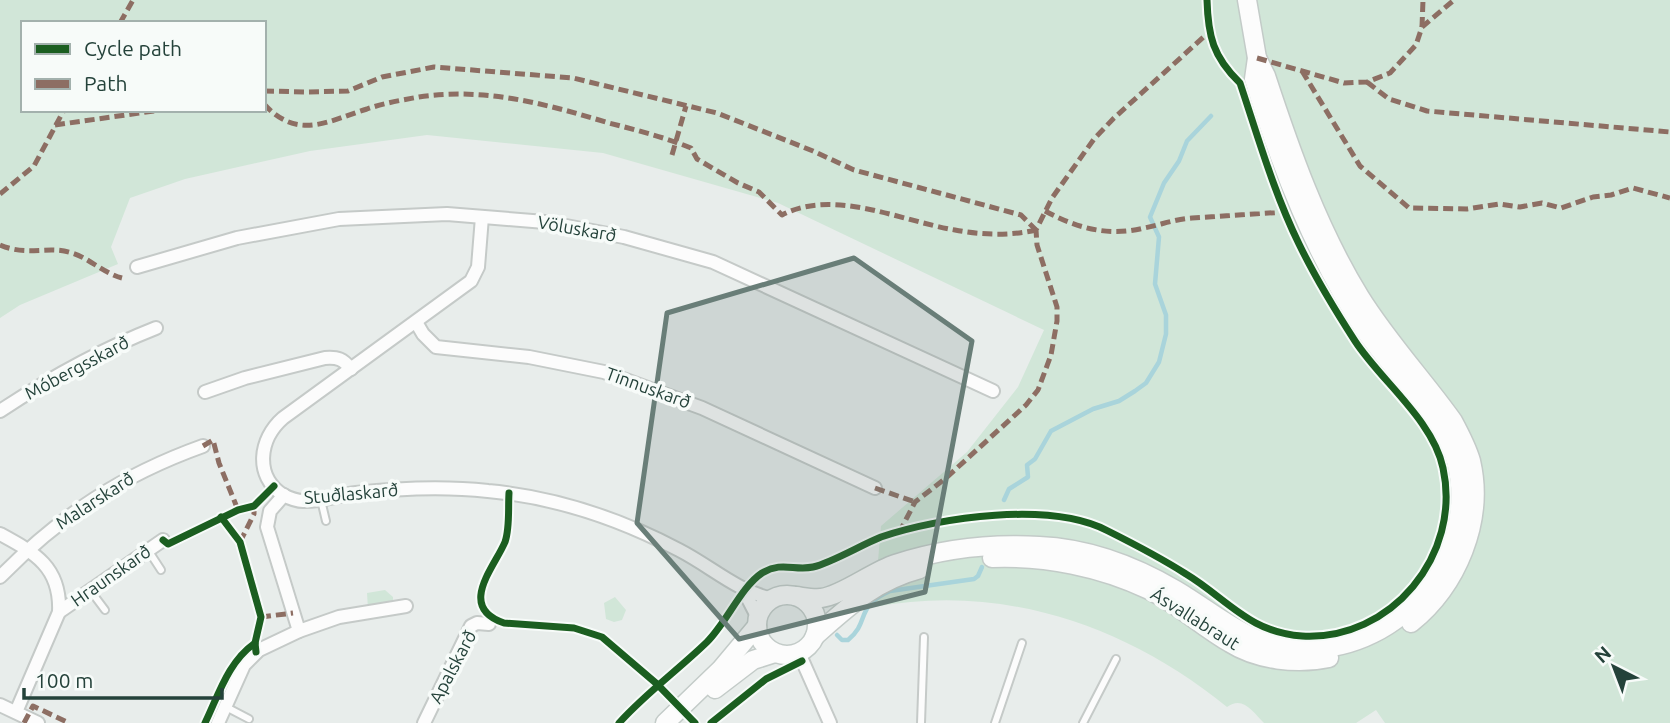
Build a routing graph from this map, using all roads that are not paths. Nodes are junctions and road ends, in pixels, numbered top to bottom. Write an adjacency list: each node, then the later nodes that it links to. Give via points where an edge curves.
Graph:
1 (1247, 0): 2 (main road, Ásvallabraut)
2 (1256, 58): 24 (main road, Ásvallabraut, via 1254,79 1261,102 1321,256 1366,331 1437,421 1456,460 1461,505 1456,534 1444,565 1425,593 1402,616 1374,634 1341,646 1306,649 1272,645 1240,633 1132,568 1072,550 1040,546 992,545 926,555 822,598); 32 (main road, Ásvallabraut, via 1317,215 1344,269 1380,326 1453,421 1468,451 1474,488 1471,525 1461,559 1442,591 1390,638 1357,652 1302,662 1267,657 1233,645 1166,600 1129,582 1062,562 995,558 939,564 874,586)
3 (482, 217): 4 (street, Völuskarð, via 409,214 318,222 213,243); 5 (street, Stuðlaskarð, via 478,267 471,281); 8 (street, Völuskarð, via 602,232 713,262)
4 (136, 267)
5 (415, 322): 7 (street, Stuðlaskarð); 12 (street, Tinnuskarð, via 436,347 552,361 650,387)
6 (156, 328): 10 (street, Móbergsskarð, via 70,368)
7 (351, 369): 9 (street, via 338,358 325,358); 13 (street, Stuðlaskarð, via 283,418 267,438 262,455 265,472)
8 (993, 391)
9 (205, 392)
10 (0, 411)
11 (203, 446): 18 (street, Malarskarð, via 121,481 69,515)
12 (876, 488)
13 (284, 495): 14 (street, Stuðlaskarð, via 301,501); 31 (street, via 271,511 267,527)
14 (321, 499): 15 (lane); 23 (street, Stuðlaskarð, via 421,488 528,496 632,527)
15 (326, 520)
16 (0, 534): 18 (street, Hraunskarð)
17 (163, 540): 19 (street, Hraunskarð)
18 (28, 550): 21 (street, Malarskarð); 28 (street, Hraunskarð, via 53,575)
19 (148, 550): 20 (lane); 22 (street, Hraunskarð)
20 (161, 570)
21 (0, 577)
22 (90, 590): 27 (lane); 28 (street, Hraunskarð)
23 (744, 591): 25 (street, Stuðlaskarð); 29 (street)
24 (796, 596): 25 (main road); 32 (main road, via 812,608)
25 (772, 599): 29 (main road)
26 (406, 606): 31 (street, via 339,617)
27 (105, 610)
28 (59, 612): 40 (street, Hraunskarð)
29 (757, 622): 35 (main road, via 762,642); 45 (main road, via 721,669)
30 (489, 624): 44 (street, Apalskarð, via 471,626)
31 (299, 631): 39 (street, via 253,654)
32 (815, 636): 36 (main road)
33 (924, 637): 48 (lane)
34 (1022, 643): 49 (lane)
35 (775, 653): 36 (main road); 46 (main road, via 732,674)
36 (799, 653): 47 (street)
37 (1116, 659): 50 (lane)
38 (0, 705): 40 (street)
39 (225, 706): 41 (lane); 43 (street)
40 (16, 712): 42 (street)
41 (249, 719)
42 (38, 723)
43 (218, 723)
44 (424, 723)
45 (665, 723)
46 (680, 723)
47 (830, 723)
48 (921, 723)
49 (995, 723)
50 (1083, 723)

